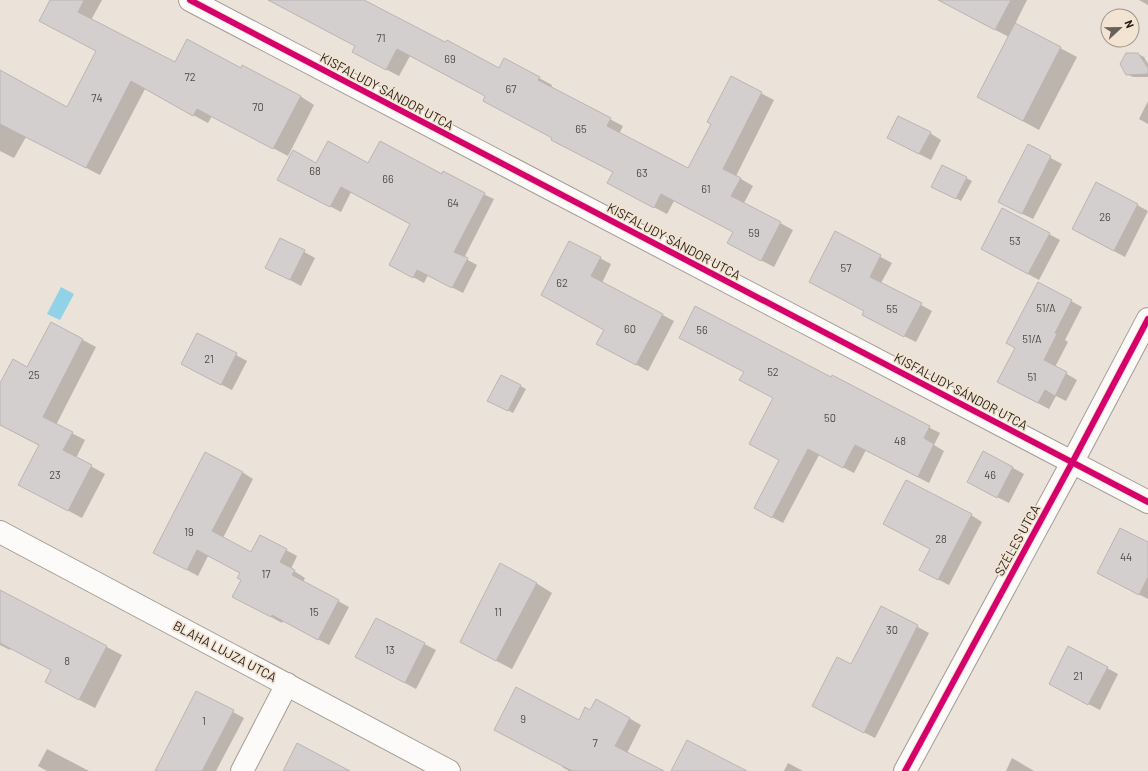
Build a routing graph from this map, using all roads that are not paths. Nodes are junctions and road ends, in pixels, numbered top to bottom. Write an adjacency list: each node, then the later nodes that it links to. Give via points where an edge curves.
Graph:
1 (190, 0): 3 (street, KISFALUDY SÁNDOR UTCA)
2 (1148, 319): 3 (street, SZÉLES UTCA)
3 (1073, 461): 4 (street, KISFALUDY SÁNDOR UTCA); 9 (street, SZÉLES UTCA)
4 (1148, 502)
5 (0, 532): 6 (street, BLAHA LUJZA UTCA)
6 (286, 684): 7 (street); 8 (street, BLAHA LUJZA UTCA)
7 (242, 771)
8 (449, 771)
9 (905, 771)

